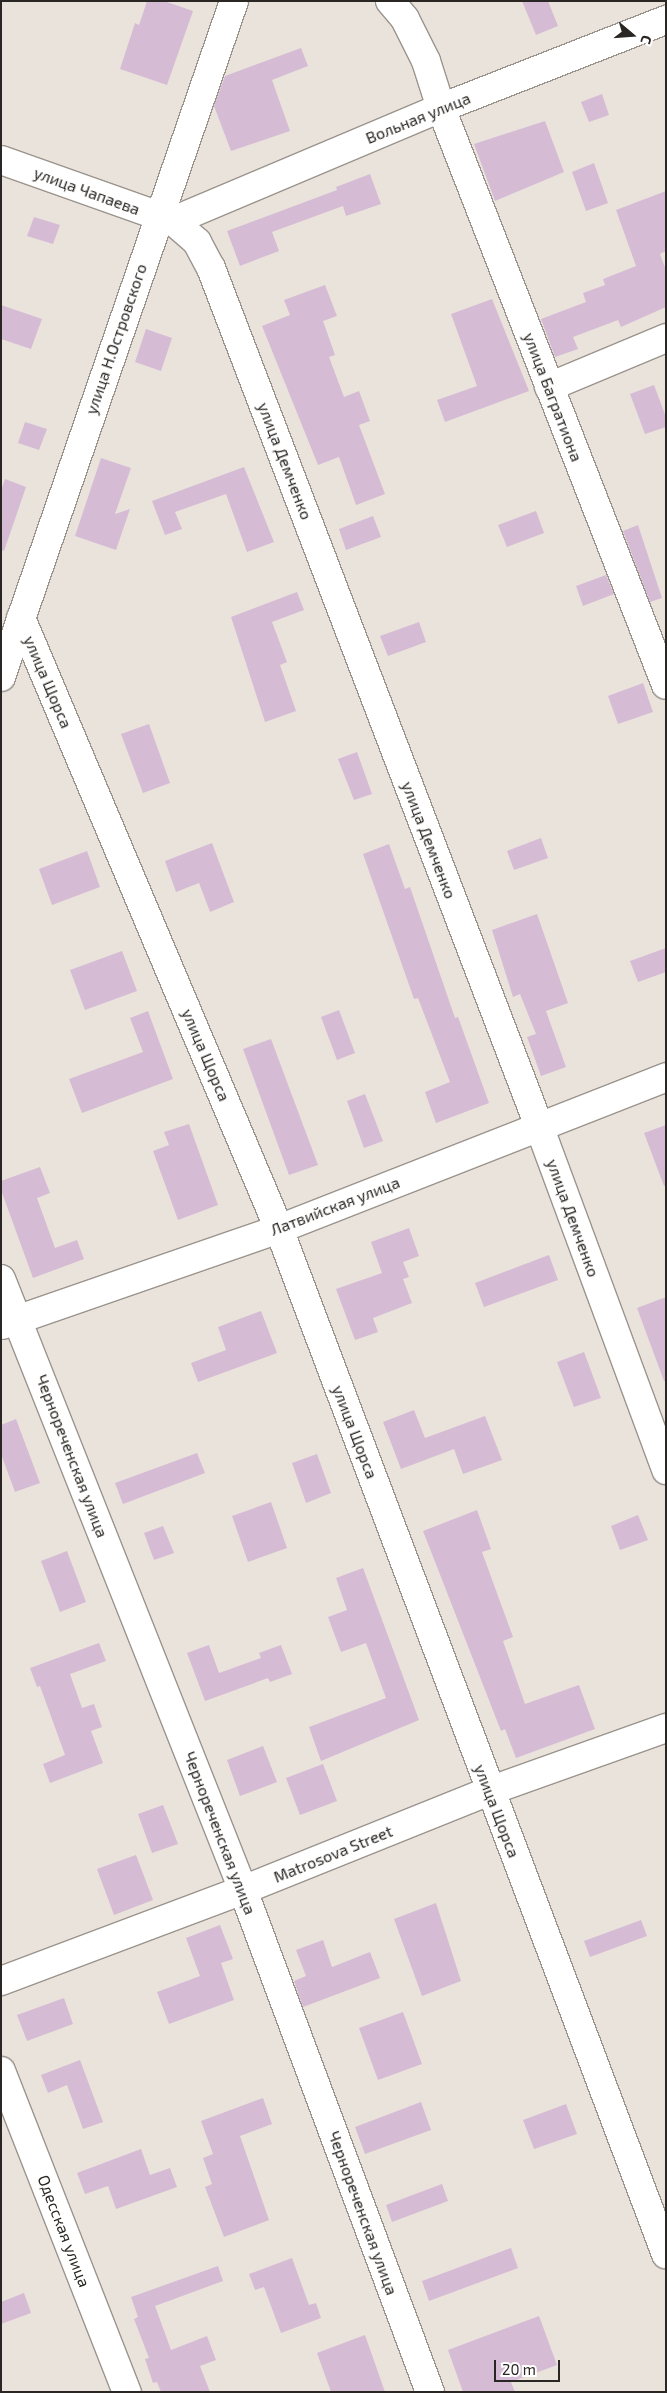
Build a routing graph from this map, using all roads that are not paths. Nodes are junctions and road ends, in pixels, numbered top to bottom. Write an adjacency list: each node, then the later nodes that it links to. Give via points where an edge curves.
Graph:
1 (234, 1): 6 (street, улица Н.Островского)
2 (390, 1): 4 (street, улица Багратиона, via 405,19 426,61)
3 (666, 20): 4 (street, Вольная улица)
4 (441, 108): 6 (street, Вольная улица); 8 (street, улица Багратиона)
5 (1, 160): 6 (street, улица Чапаева)
6 (166, 219): 9 (street, улица Н.Островского); 14 (street, улица Демченко, via 197,242 221,290)
7 (666, 338): 8 (street)
8 (549, 387): 10 (street, улица Багратиона)
9 (21, 618): 11 (street, улица Н.Островского); 15 (street, улица Щорса)
10 (660, 650): 12 (street, улица Багратиона)
11 (1, 677)
12 (666, 685)
13 (666, 1077): 14 (street, Латвийская улица)
14 (539, 1126): 15 (street, Латвийская улица); 18 (street, улица Демченко)
15 (279, 1229): 17 (street, Латвийская улица); 20 (street, улица Щорса)
16 (1, 1279): 17 (street, Чернореченская улица)
17 (10, 1322): 21 (street, Чернореченская улица)
18 (666, 1470)
19 (666, 1728): 20 (street, Matrosova Street)
20 (489, 1791): 21 (street, Matrosova Street); 24 (street, улица Щорса)
21 (243, 1890): 22 (street, Matrosova Street); 26 (street, Чернореченская улица)
22 (1, 1981)
23 (1, 2070): 25 (street, Одесская улица)
24 (666, 2254)
25 (127, 2392)
26 (430, 2392)

